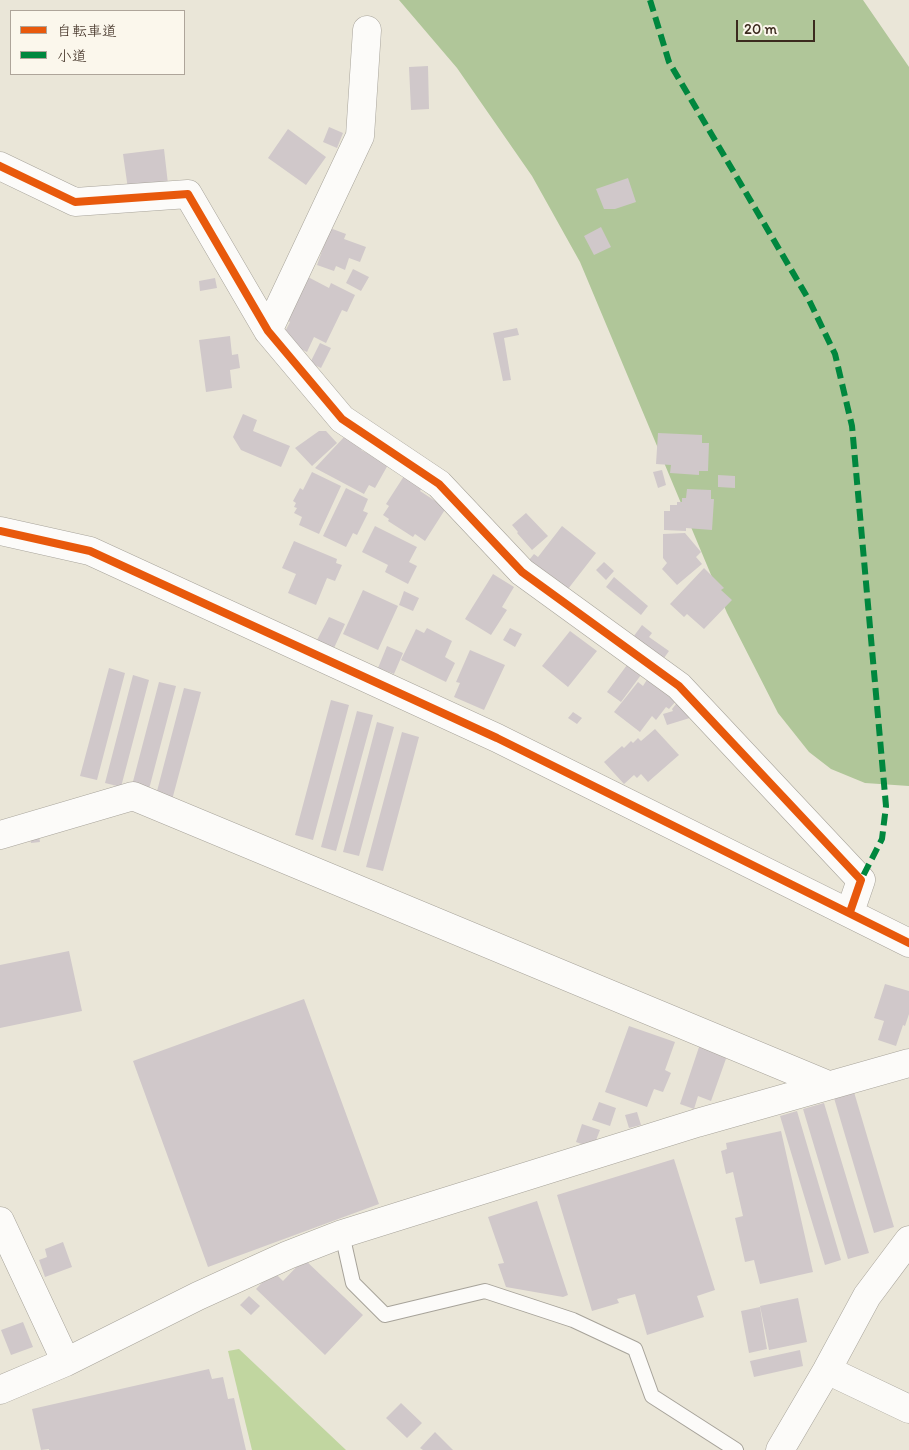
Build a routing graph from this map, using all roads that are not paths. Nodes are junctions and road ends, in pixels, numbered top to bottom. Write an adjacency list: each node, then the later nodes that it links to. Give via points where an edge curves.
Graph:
1 (367, 30): 3 (street, via 360,136)
2 (0, 166): 3 (street, via 75,202 188,194)
3 (268, 331): 6 (street, via 342,419 439,484 522,572 679,686 861,880)
4 (0, 531): 6 (street, via 90,551 496,738)
5 (0, 835): 9 (street, via 133,796)
6 (850, 912): 7 (street)
7 (909, 943)
8 (909, 1063): 9 (street)
9 (828, 1085): 11 (street)
10 (0, 1221): 13 (street)
11 (342, 1234): 13 (street, via 198,1296); 17 (lane, via 353,1283 385,1315 485,1291 573,1320 635,1349 652,1396)
12 (909, 1240): 14 (street, via 867,1296)
13 (66, 1362): 15 (street)
14 (827, 1370): 16 (street); 18 (street)
15 (0, 1390)
16 (909, 1409)
17 (736, 1450)
18 (780, 1450)

